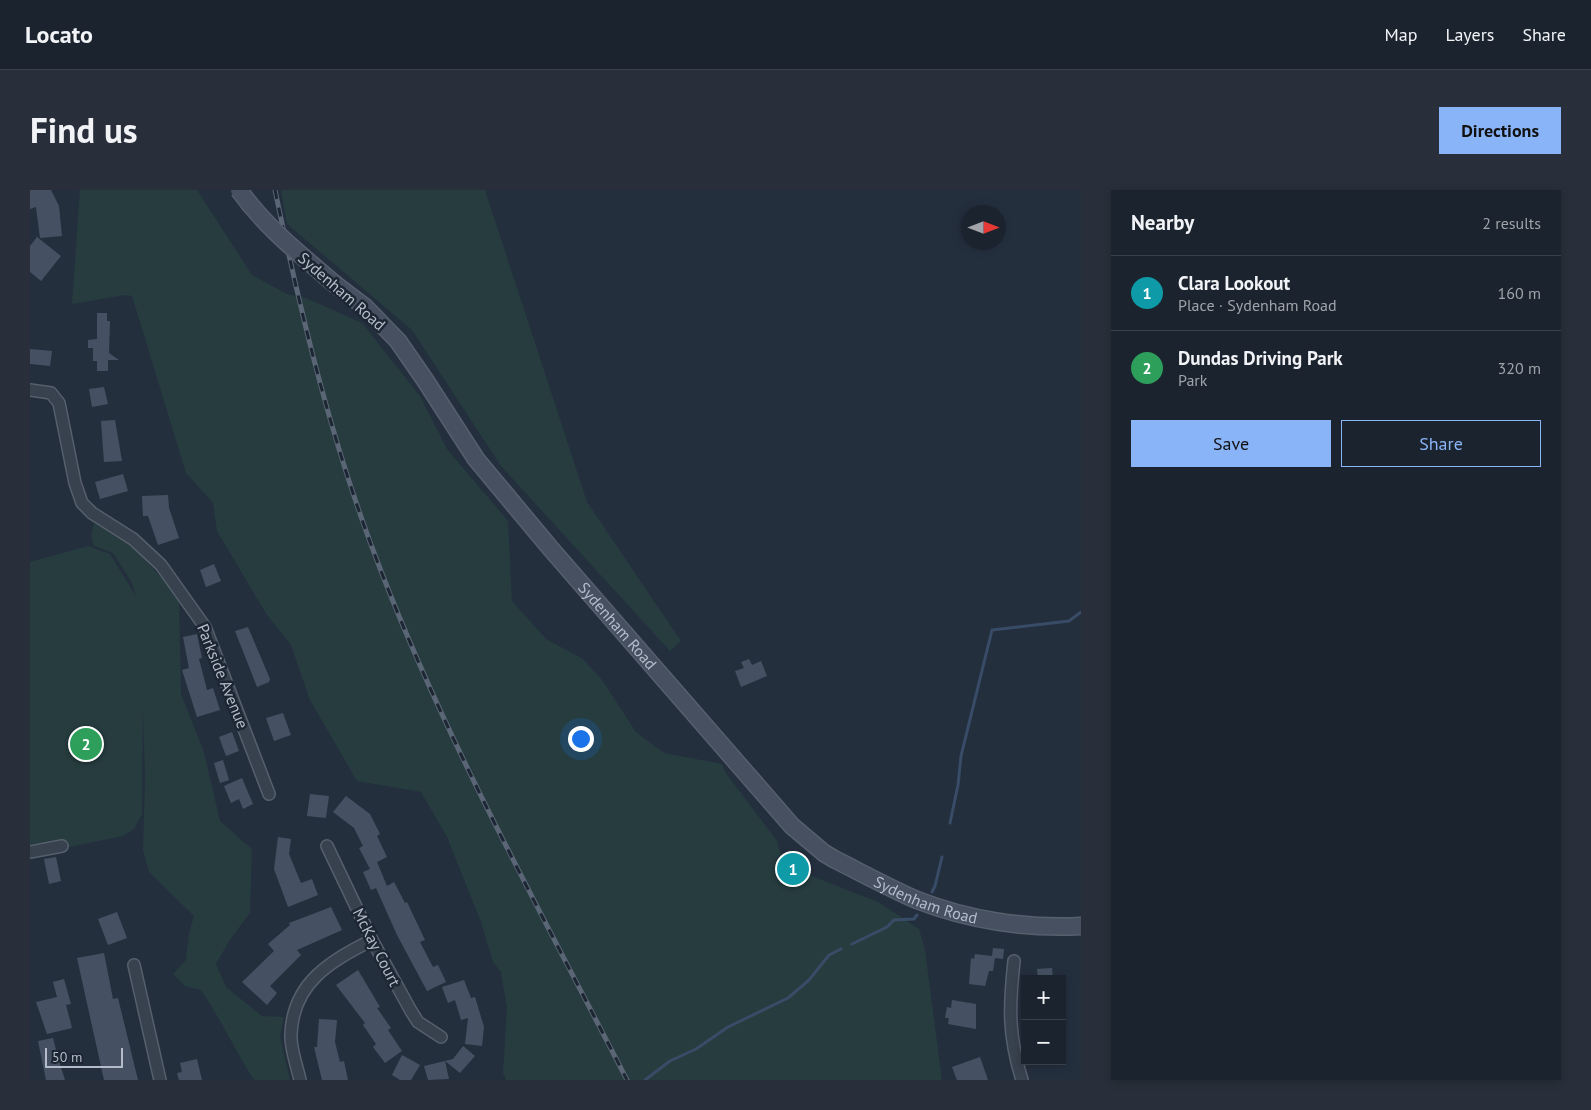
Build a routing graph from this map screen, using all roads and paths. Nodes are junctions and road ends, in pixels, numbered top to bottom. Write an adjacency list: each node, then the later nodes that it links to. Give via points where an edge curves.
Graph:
1 (240, 190): 7 (main road, Sydenham Road, bridge, via 275,233 365,307 398,341 476,459 792,826 834,859 946,910 1029,926)
2 (30, 390): 3 (street, Parkside Avenue, via 51,393 59,403 82,504 133,540 161,565 205,626)
3 (268, 794)
4 (62, 846): 6 (street)
5 (327, 846): 8 (street, McKay Court)
6 (30, 852)
7 (1081, 926)
8 (372, 940): 11 (street, McKay Court, via 418,1022); 13 (street, via 337,958 313,977 297,1002 291,1035)
9 (1014, 961): 14 (street, via 1011,1034)
10 (134, 965): 12 (street)
11 (441, 1037)
12 (160, 1080)
13 (300, 1080)
14 (1022, 1080)

